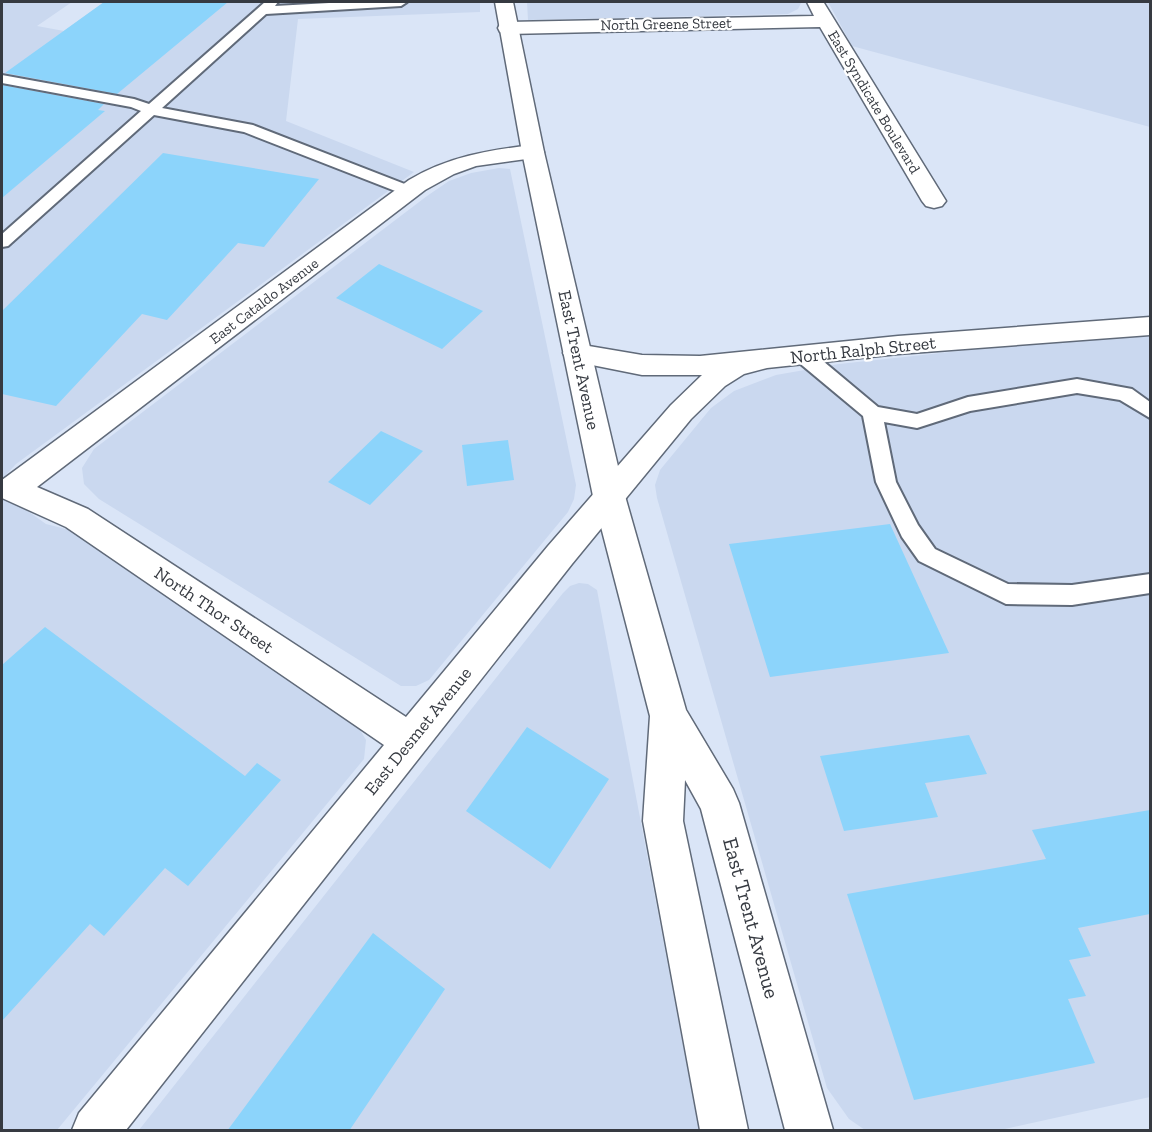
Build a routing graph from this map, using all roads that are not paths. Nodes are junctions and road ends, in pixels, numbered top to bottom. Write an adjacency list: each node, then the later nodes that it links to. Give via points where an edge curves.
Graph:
1 (401, 2): 4 (lane)
2 (504, 2): 6 (street, East Trent Avenue)
3 (814, 2): 5 (street, East Syndicate Boulevard)
4 (268, 6): 8 (lane)
5 (825, 21): 6 (street, North Greene Street); 11 (street, East Syndicate Boulevard)
6 (507, 28): 9 (street, East Trent Avenue)
7 (2, 80): 8 (lane, via 134,103)
8 (152, 110): 10 (lane, via 248,128); 12 (lane)
9 (533, 152): 10 (street, East Cataldo Avenue, via 463,161); 14 (street, East Trent Avenue)
10 (409, 191): 19 (street, East Cataldo Avenue)
11 (934, 201)
12 (2, 242)
13 (1150, 326): 15 (street, North Ralph Street)
14 (577, 353): 16 (street, North Ralph Street, via 642,365 700,366); 20 (street, East Trent Avenue)
15 (804, 356): 16 (street, North Ralph Street); 18 (lane)
16 (763, 360): 20 (street, East Desmet Avenue, via 735,367 704,388)
17 (1150, 411): 18 (lane, via 1125,394 1077,386 969,404 917,422)
18 (872, 413): 21 (lane, via 886,482 910,531 927,555 1006,594 1072,595)
19 (5, 491): 23 (street, North Thor Street, via 77,518)
20 (609, 496): 22 (street, East Trent Avenue); 23 (street, East Desmet Avenue)
21 (1150, 584)
22 (669, 716): 25 (street, East Trent Avenue, via 663,821); 26 (street, East Trent Avenue, via 719,803)
23 (410, 741): 24 (street, East Desmet Avenue)
24 (96, 1131)
25 (724, 1131)
26 (809, 1131)

